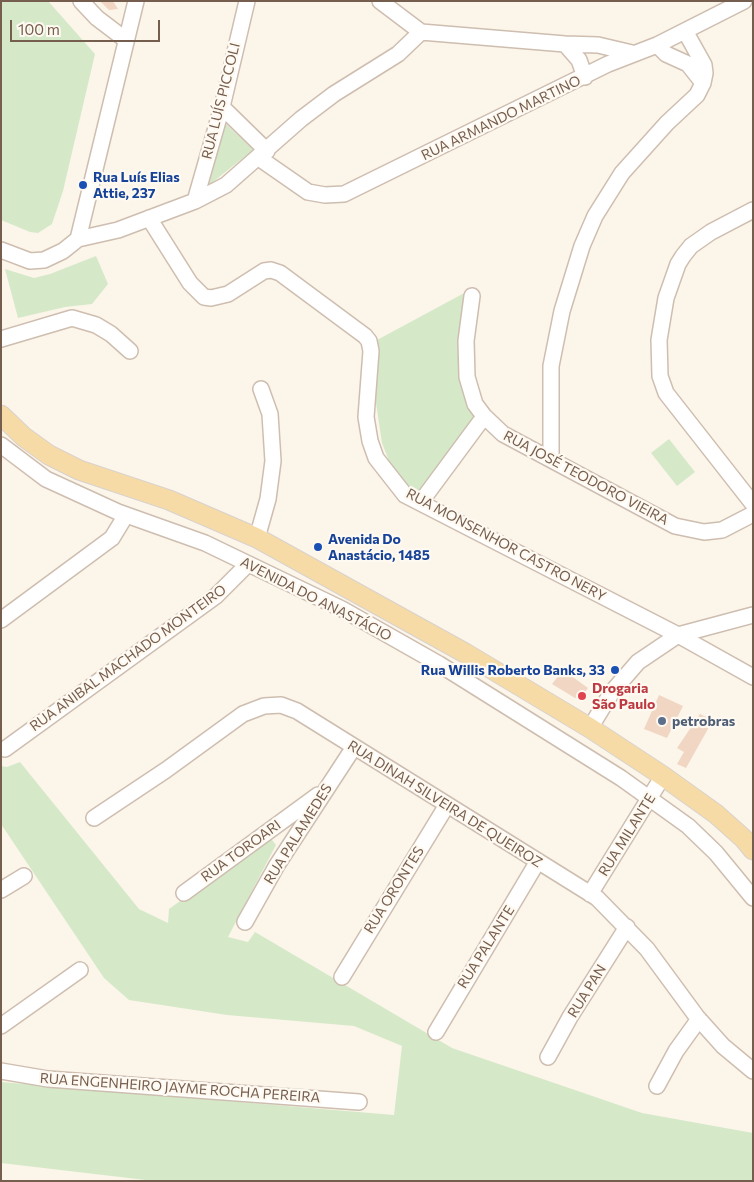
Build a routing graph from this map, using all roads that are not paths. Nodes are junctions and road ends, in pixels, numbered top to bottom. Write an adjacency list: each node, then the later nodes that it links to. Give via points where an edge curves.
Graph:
1 (81, 1): 8 (street)
2 (136, 1): 8 (street)
3 (246, 1): 14 (street, RUA LUÍS PICCOLI)
4 (380, 1): 7 (street)
5 (744, 1): 6 (street, RUA ARMANDO MARTINO)
6 (685, 31): 10 (street, RUA ARMANDO MARTINO); 13 (street, via 704,65)
7 (421, 32): 9 (street); 15 (street, via 398,54 301,118)
8 (126, 40): 19 (street)
9 (565, 44): 11 (street, via 598,44); 12 (street, via 579,60)
10 (656, 45): 11 (street, RUA ARMANDO MARTINO); 13 (street, via 666,54 688,64)
11 (632, 53): 12 (street, RUA ARMANDO MARTINO)
12 (585, 76): 15 (street, RUA ARMANDO MARTINO, via 344,194 308,192)
13 (703, 83): 28 (street, via 697,95 622,173 595,216 582,246 562,311 551,366)
14 (222, 107): 15 (street, RUA ARMANDO MARTINO); 16 (street, RUA LUÍS PICCOLI)
15 (263, 154): 16 (street, via 226,185)
16 (194, 201): 18 (street)
17 (753, 210): 30 (street, via 711,232 683,256 672,277 659,340 660,376 666,393)
18 (149, 218): 19 (street, via 118,230); 37 (street, RUA MONSENHOR CASTRO NERY, via 190,283 204,297 228,294 271,270 280,273 361,332 369,341 371,352 366,418 370,441 376,458 405,495)
19 (78, 239): 20 (street, via 44,260 30,261)
20 (1, 250)
21 (472, 296): 28 (street, RUA JOSÉ TEODORO VIEIRA, via 466,362 475,404 503,434)
22 (1, 339): 23 (street, via 72,318 96,325)
23 (130, 351)
24 (261, 389): 33 (street, via 270,414 273,461 268,499)
25 (1, 415): 33 (main road, AVENIDA DO ANASTÁCIO, via 49,455 79,470 169,500)
26 (480, 422): 29 (street)
27 (1, 445): 31 (street, AVENIDA DO ANASTÁCIO, via 46,479)
28 (552, 459): 32 (street, RUA JOSÉ TEODORO VIEIRA, via 660,518 690,530 722,530)
29 (423, 499)
30 (753, 504)
31 (126, 514): 34 (street, AVENIDA DO ANASTÁCIO, via 205,543); 36 (street, via 112,538)
32 (753, 514)
33 (257, 538): 39 (main road, AVENIDA DO ANASTÁCIO)
34 (248, 564): 41 (street, RUA ANIBAL MACHADO MONTEIRO, via 216,596); 44 (street, AVENIDA DO ANASTÁCIO, via 389,635)
35 (753, 615): 37 (street)
36 (1, 620)
37 (678, 635): 38 (street, RUA MONSENHOR CASTRO NERY); 39 (street, via 638,662 612,692)
38 (753, 677)
39 (590, 728): 42 (main road, AVENIDA DO ANASTÁCIO)
40 (354, 747): 43 (street, RUA PALAMEDES); 45 (street, RUA DINAH SILVEIRA DE QUEIROZ); 46 (street, RUA DINAH SILVEIRA DE QUEIROZ, via 297,711 281,705 252,709)
41 (5, 749)
42 (664, 776): 44 (street, RUA MILANTE); 47 (main road, AVENIDA DO ANASTÁCIO, via 716,814)
43 (324, 791): 51 (street, RUA TOROARI); 54 (street, RUA PALAMEDES)
44 (650, 798): 52 (street, RUA MILANTE); 53 (street, AVENIDA DO ANASTÁCIO, via 709,846)
45 (447, 805): 48 (street, RUA DINAH SILVEIRA DE QUEIROZ); 57 (street, RUA ORONTES)
46 (94, 818)
47 (753, 850)
48 (538, 861): 52 (street, RUA DINAH SILVEIRA DE QUEIROZ); 60 (street, RUA PALANTE)
49 (24, 876): 50 (street)
50 (1, 890)
51 (184, 893)
52 (590, 894): 55 (street, RUA DINAH SILVEIRA DE QUEIROZ)
53 (753, 898)
54 (245, 922)
55 (627, 927): 58 (street, RUA DINAH SILVEIRA DE QUEIROZ); 61 (street, RUA PAN)
56 (80, 970): 59 (street)
57 (342, 976)
58 (699, 1019): 63 (street, RUA DINAH SILVEIRA DE QUEIROZ, via 723,1046); 64 (street)
59 (1, 1026)
60 (436, 1032)
61 (548, 1057)
62 (1, 1071): 65 (street, RUA ENGENHEIRO JAYME ROCHA PEREIRA, via 48,1079)
63 (753, 1071)
64 (657, 1086)
65 (359, 1102)

